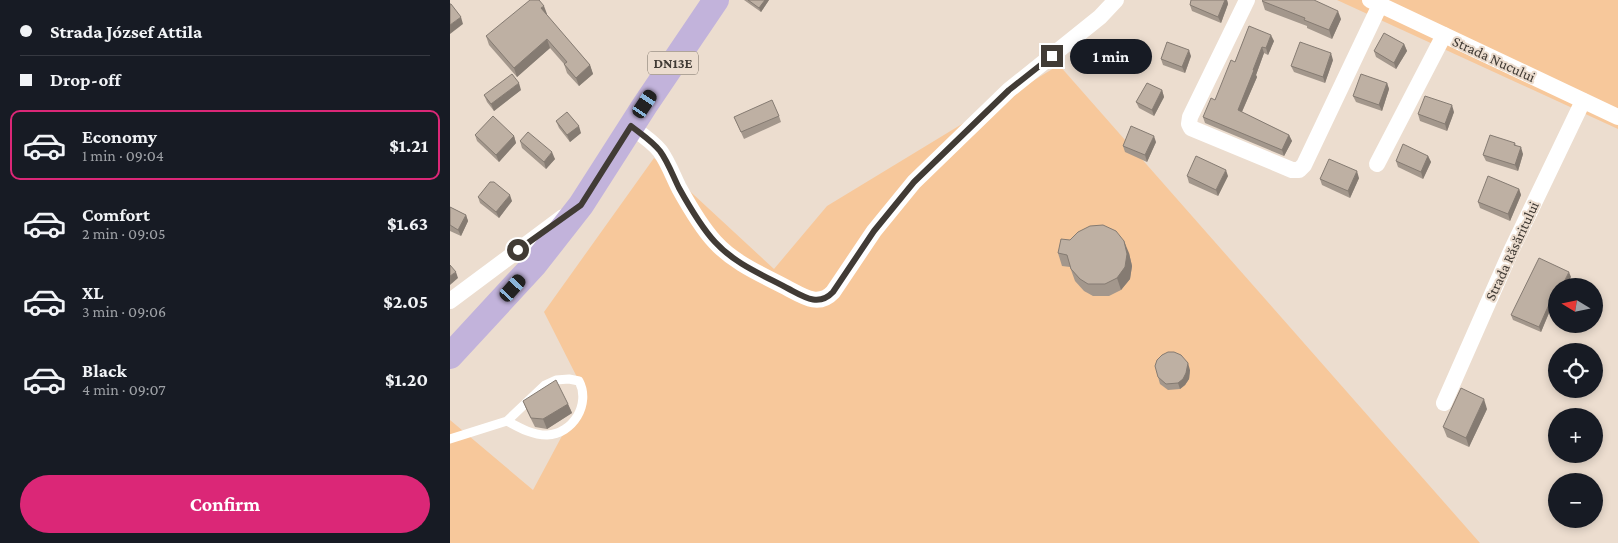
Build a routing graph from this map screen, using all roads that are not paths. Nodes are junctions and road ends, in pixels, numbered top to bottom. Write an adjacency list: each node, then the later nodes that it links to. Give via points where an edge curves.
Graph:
1 (716, 0): 8 (main road, DN13E)
2 (1116, 0): 8 (street, via 1100,17 1009,90 914,182 874,231 827,299 801,295 724,252 702,225 659,150)
3 (1247, 0): 4 (street, via 1189,124 1191,128 1292,170 1304,166)
4 (1375, 2): 5 (street, Strada Nucului)
5 (1444, 35): 6 (street, Strada Nucului); 9 (street)
6 (1583, 101): 7 (street, Strada Nucului); 13 (street, Strada Răsăritului)
7 (1618, 117)
8 (631, 126): 10 (main road, DN13E)
9 (1377, 164)
10 (581, 205): 11 (street); 12 (main road, DN13E, via 534,265)
11 (450, 300)
12 (450, 356)
13 (1444, 402)
14 (508, 421): 14 (lane, via 545,385 556,380 579,381 583,389 578,417 565,430 548,435 528,432); 15 (lane)
15 (450, 439)

